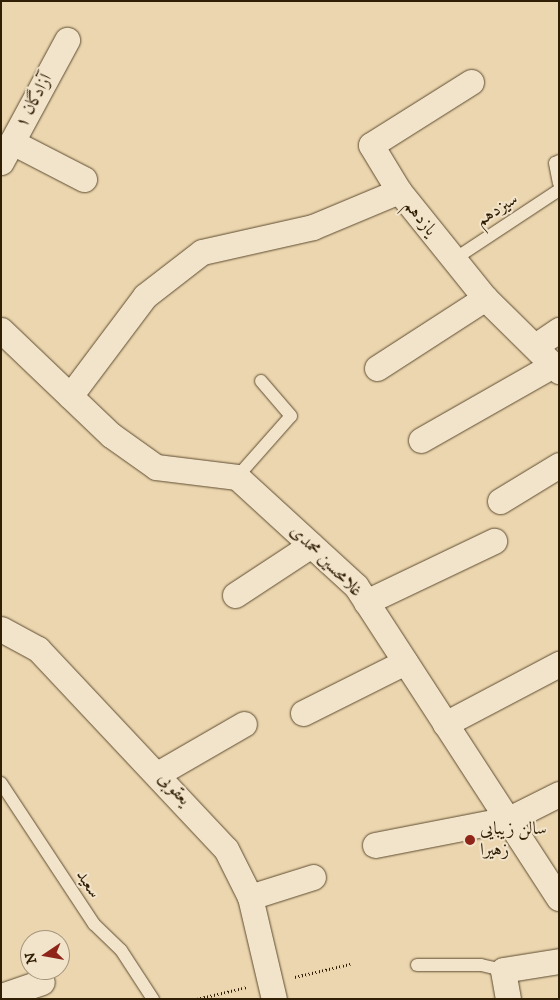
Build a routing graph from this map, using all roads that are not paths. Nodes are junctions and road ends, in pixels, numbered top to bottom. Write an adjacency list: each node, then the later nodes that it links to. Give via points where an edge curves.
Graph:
1 (67, 40): 3 (street, آزادگان ۱)
2 (471, 82): 8 (street, یازدهم, via 371,145)
3 (7, 152): 5 (street)
4 (559, 161): 6 (lane, via 555,163)
5 (84, 179)
6 (559, 183)
7 (559, 190): 9 (lane, سیزدهم)
8 (399, 191): 9 (street, یازدهم); 17 (street, via 313,227 202,252 145,296)
9 (454, 260): 10 (street, یازدهم)
10 (484, 298): 13 (street, یازدهم); 14 (street)
11 (1, 330): 17 (street)
12 (559, 330): 13 (street)
13 (535, 346): 15 (street, یازدهم)
14 (377, 368)
15 (556, 368): 18 (street)
16 (261, 381): 20 (lane, via 291,416)
17 (70, 396): 20 (street, via 111,435 156,466)
18 (421, 440)
19 (559, 465): 21 (street)
20 (237, 477): 23 (street, غلامحسین محمدی)
21 (500, 501)
22 (494, 541): 25 (street)
23 (311, 545): 24 (street); 25 (street, غلامحسین محمدی, via 356,586)
24 (235, 595)
25 (366, 602): 27 (street, غلامحسین محمدی)
26 (1, 629): 32 (street, یعقوبی, via 38,649)
27 (405, 662): 29 (street); 31 (street, غلامحسین محمدی)
28 (559, 664): 31 (street)
29 (303, 713)
30 (244, 724): 32 (street)
31 (445, 724): 35 (street, غلامحسین محمدی)
32 (159, 773): 39 (street, یعقوبی, via 226,849)
33 (1, 783): 45 (lane, سعید, via 94,924 121,950)
34 (559, 794): 35 (street)
35 (509, 819): 36 (street); 38 (street, غلامحسین محمدی)
36 (375, 845)
37 (313, 877): 39 (street)
38 (556, 883)
39 (250, 897): 46 (street, یعقوبی)
40 (559, 961): 42 (street)
41 (417, 965): 42 (lane, via 481,965)
42 (503, 970): 47 (street)
43 (42, 982): 44 (street)
44 (1, 996)
45 (153, 999)
46 (274, 999)
47 (508, 999)

